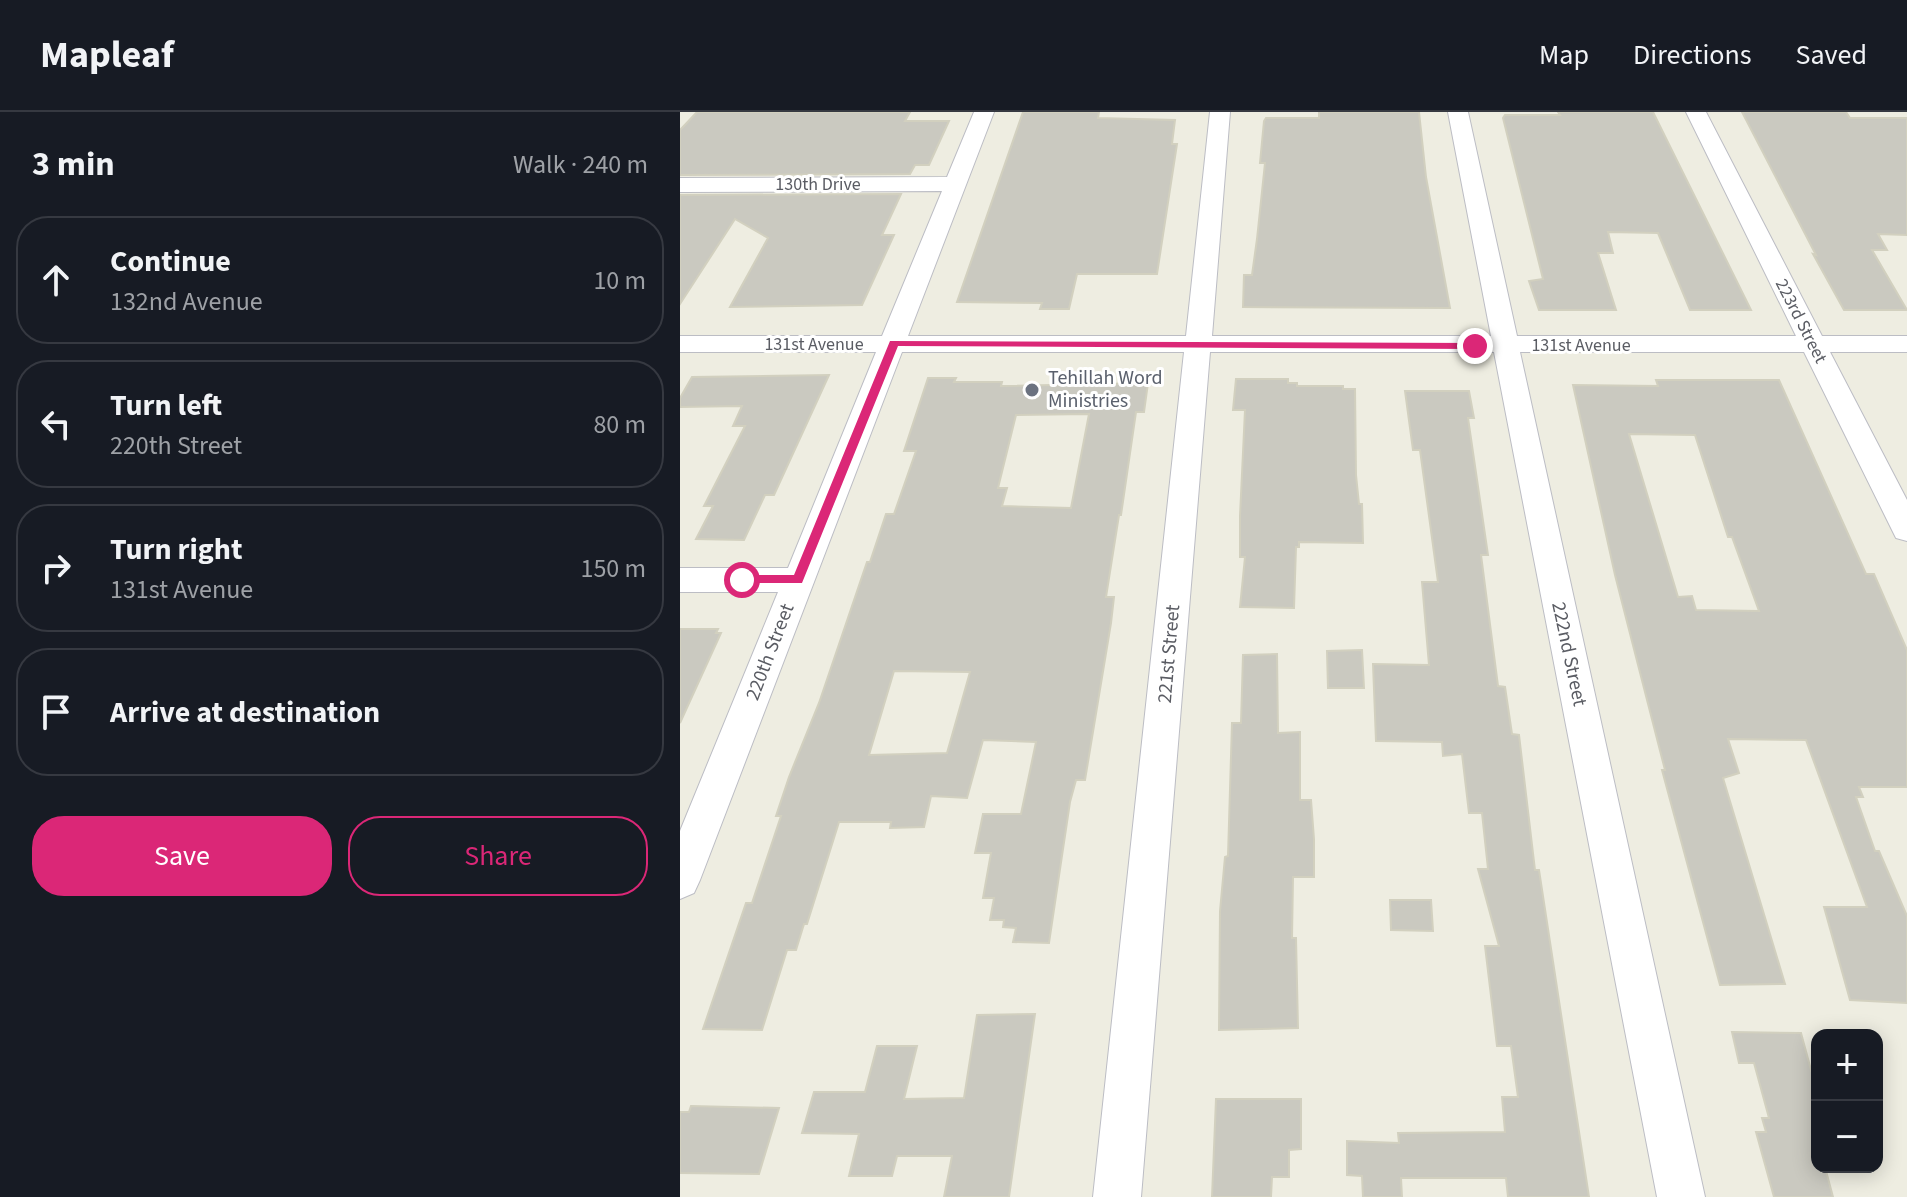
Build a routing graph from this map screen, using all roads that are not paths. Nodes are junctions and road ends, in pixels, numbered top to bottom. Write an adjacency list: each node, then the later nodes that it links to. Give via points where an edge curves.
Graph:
1 (984, 112): 5 (street, 220th Street)
2 (1220, 112): 11 (street, 221st Street)
3 (1458, 112): 12 (street, 222nd Street)
4 (1696, 112): 9 (street, 223rd Street)
5 (955, 184): 6 (street, 130th Drive); 7 (street, 220th Street)
6 (680, 185)
7 (894, 343): 8 (street, 131st Avenue); 11 (street, 131st Avenue); 15 (street, 220th Street)
8 (680, 344)
9 (1813, 344): 10 (street, 131st Avenue); 12 (street, 131st Avenue); 13 (street, 223rd Street)
10 (1907, 344)
11 (1198, 345): 12 (street, 131st Avenue); 17 (street, 221st Street)
12 (1506, 346): 18 (street, 222nd Street)
13 (1907, 530)
14 (680, 580): 15 (street)
15 (798, 580): 16 (street, 220th Street)
16 (680, 880)
17 (1117, 1197)
18 (1681, 1197)

